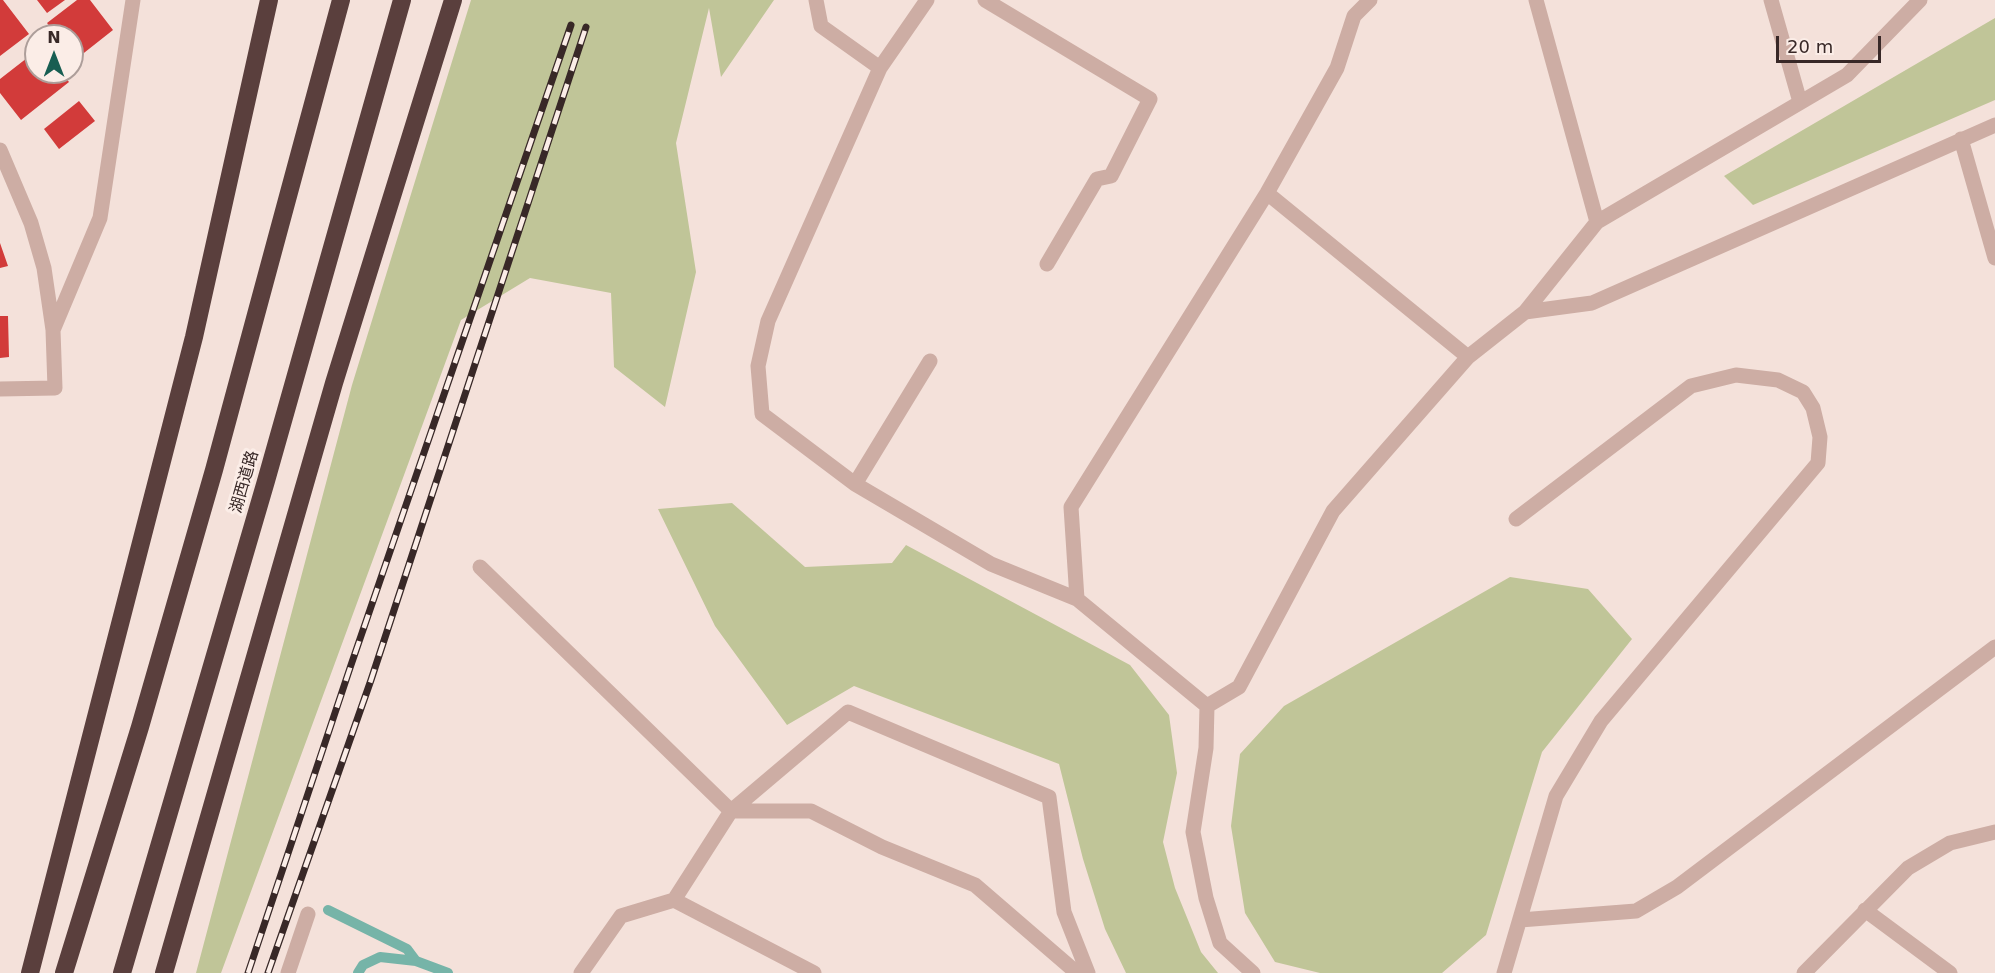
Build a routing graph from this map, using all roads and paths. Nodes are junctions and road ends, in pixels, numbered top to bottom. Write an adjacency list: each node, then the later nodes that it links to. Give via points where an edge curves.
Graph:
1 (269, 0): 39 (highway, via 194,337)
2 (402, 0): 41 (highway, 湖西道路)
3 (453, 0): 42 (highway, via 334,383)
4 (816, 0): 13 (street, via 821,26)
5 (927, 0): 13 (street)
6 (985, 0): 21 (street, via 1150,99 1111,176 1097,179)
7 (1370, 0): 18 (street, via 1354,16 1337,68)
8 (1536, 0): 19 (street)
9 (1771, 0): 14 (street)
10 (1920, 0): 14 (street, via 1847,75)
11 (130, 2): 23 (street, via 100,218)
12 (339, 6): 40 (highway, 湖西道路, via 214,470)
13 (880, 68): 27 (street, via 768,321 758,366 762,414)
14 (1800, 102): 19 (street)
15 (1995, 125): 16 (street)
16 (1960, 139): 20 (street); 22 (street, via 1592,303)
17 (0, 150): 23 (street, via 31,223 44,268)
18 (1267, 193): 24 (street); 30 (street, via 1071,507)
19 (1597, 222): 22 (street)
20 (1995, 258)
21 (1047, 264)
22 (1525, 312): 24 (street)
23 (53, 330): 26 (street, via 55,387)
24 (1467, 357): 32 (street, via 1333,511 1239,687)
25 (930, 362): 27 (street)
26 (0, 389)
27 (855, 483): 30 (street, via 991,564)
28 (1516, 519): 38 (street, via 1691,386 1736,375 1778,380 1803,392 1813,408 1820,437 1818,463 1601,721 1556,796)
29 (480, 567): 33 (street)
30 (1077, 599): 32 (street)
31 (1995, 647): 38 (street, via 1677,887 1636,911)
32 (1207, 706): 48 (street, via 1206,748 1193,832 1220,943)
33 (731, 812): 35 (street); 46 (street, via 811,811 882,847 975,885); 47 (street, via 848,712 1049,797 1064,912)
34 (1995, 832): 36 (street, via 1950,843 1916,862)
35 (674, 900): 44 (street, via 621,916); 45 (street)
36 (1866, 910): 50 (street); 51 (street)
37 (308, 914): 43 (street)
38 (1520, 920): 49 (street)
39 (30, 973)
40 (64, 973)
41 (122, 973)
42 (164, 973)
43 (288, 973)
44 (581, 973)
45 (814, 973)
46 (1077, 973)
47 (1088, 973)
48 (1253, 973)
49 (1504, 973)
50 (1804, 973)
51 (1950, 973)

